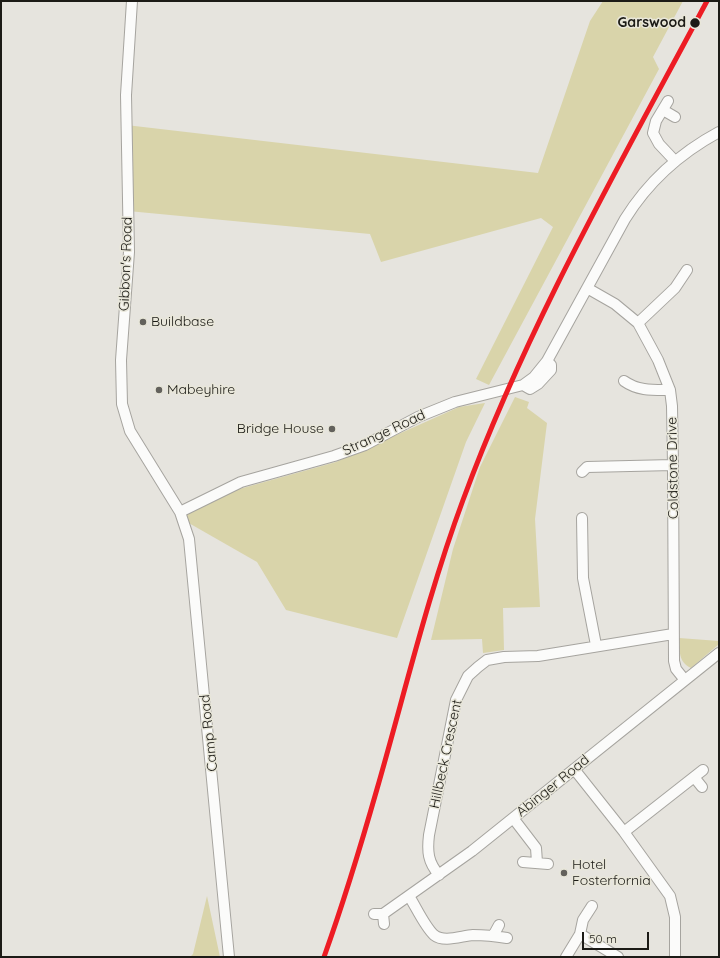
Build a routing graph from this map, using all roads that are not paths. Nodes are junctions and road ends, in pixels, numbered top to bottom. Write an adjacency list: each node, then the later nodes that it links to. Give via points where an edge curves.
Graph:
1 (132, 1): 12 (street, Gibbon's Road, via 126,96 129,252 121,360 121,398 132,436)
2 (675, 116): 4 (street, via 665,105 653,133 659,144)
3 (719, 132): 4 (street, Strange Road)
4 (678, 158): 6 (street, Strange Road, via 652,181 638,198)
5 (686, 270): 7 (street, via 680,287)
6 (587, 288): 7 (street, Coldstone Drive, via 614,304); 12 (street, Strange Road, via 547,361 534,377 523,385 447,405 364,445 241,482)
7 (638, 323): 9 (street, Coldstone Drive, via 658,360)
8 (627, 386): 9 (street)
9 (670, 390): 10 (street, Coldstone Drive)
10 (673, 465): 11 (street); 14 (street, Coldstone Drive)
11 (584, 467)
12 (180, 512): 36 (street, Camp Road, via 189,539)
13 (585, 525): 15 (street, via 583,578)
14 (673, 634): 15 (street, Hillbeck Crescent); 17 (street, Coldstone Drive, via 675,665)
15 (596, 645): 27 (street, Hillbeck Crescent, via 538,656 487,660 468,676 456,700 429,835 427,851 431,865)
16 (719, 653): 17 (street, Abinger Road)
17 (684, 679): 18 (street, Abinger Road)
18 (574, 769): 22 (street, Abinger Road); 23 (street)
19 (703, 770): 20 (street)
20 (694, 778): 21 (street); 23 (street)
21 (702, 787)
22 (513, 818): 25 (street, via 536,848); 27 (street, Abinger Road)
23 (624, 832): 38 (street, via 670,896 675,917)
24 (523, 862): 25 (street)
25 (537, 862): 26 (street)
26 (548, 864)
27 (439, 875): 28 (street, Abinger Road)
28 (409, 896): 30 (street, Abinger Road); 33 (street, via 430,931 437,937 450,939 474,935)
29 (592, 906): 32 (street)
30 (380, 917)
31 (499, 925): 33 (street)
32 (580, 934): 35 (street); 37 (street)
33 (493, 936): 34 (street)
34 (506, 938)
35 (622, 955)
36 (230, 957)
37 (566, 957)
38 (675, 957)

